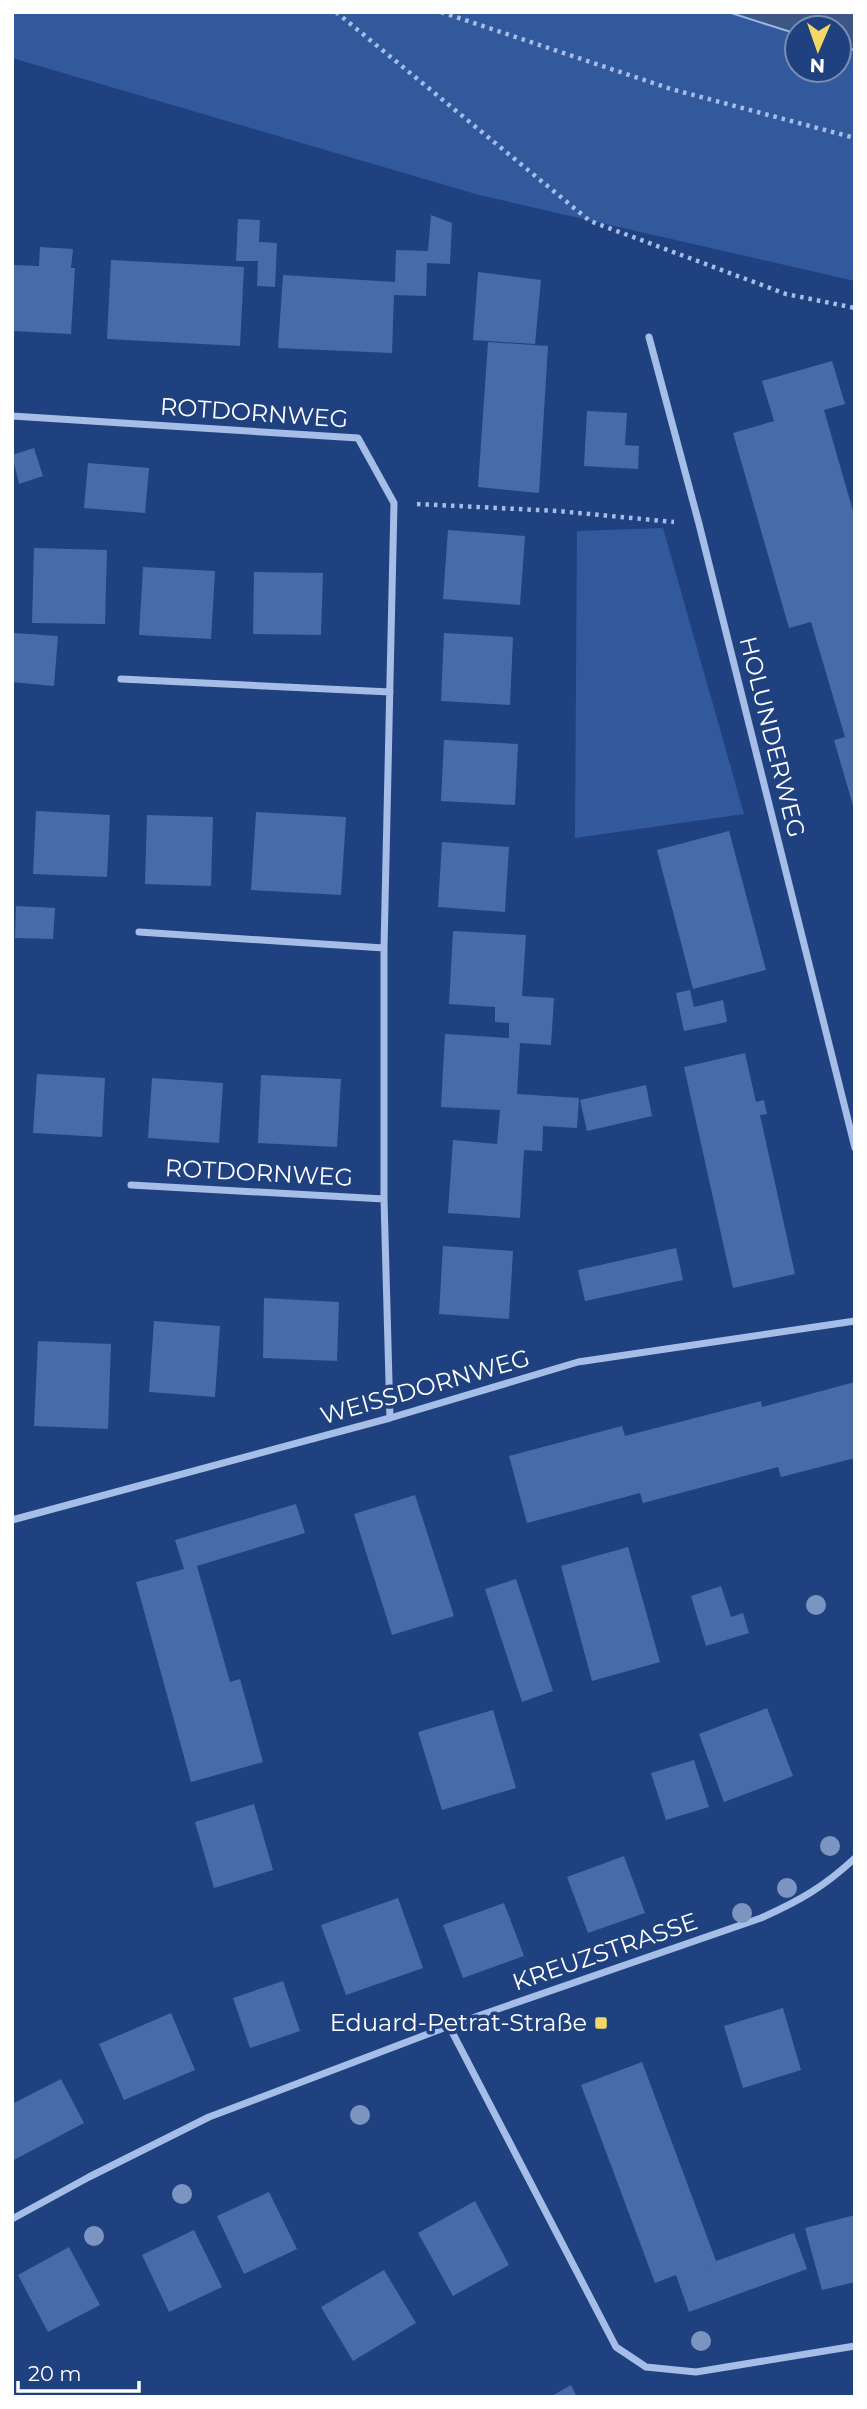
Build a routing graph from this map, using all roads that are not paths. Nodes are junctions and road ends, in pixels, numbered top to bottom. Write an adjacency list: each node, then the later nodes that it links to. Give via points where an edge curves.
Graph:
1 (649, 337): 7 (street, HOLUNDERWEG)
2 (12, 416): 4 (street, ROTDORNWEG, via 358,438 394,503)
3 (121, 678): 4 (street)
4 (390, 692): 6 (street, ROTDORNWEG)
5 (139, 932): 6 (street)
6 (384, 948): 9 (street, ROTDORNWEG)
7 (855, 1148)
8 (131, 1185): 9 (street, ROTDORNWEG)
9 (384, 1199): 11 (street, ROTDORNWEG)
10 (855, 1321): 11 (street, WEISSDORNWEG, via 578,1362)
11 (390, 1418): 12 (street, WEISSDORNWEG)
12 (12, 1520)
13 (855, 1858): 14 (street, KREUZSTRASSE, via 801,1900 761,1919)
14 (449, 2026): 15 (street, KREUZSTRASSE, via 209,2116); 16 (street, via 616,2347 646,2367 696,2372)
15 (12, 2219)
16 (855, 2346)

